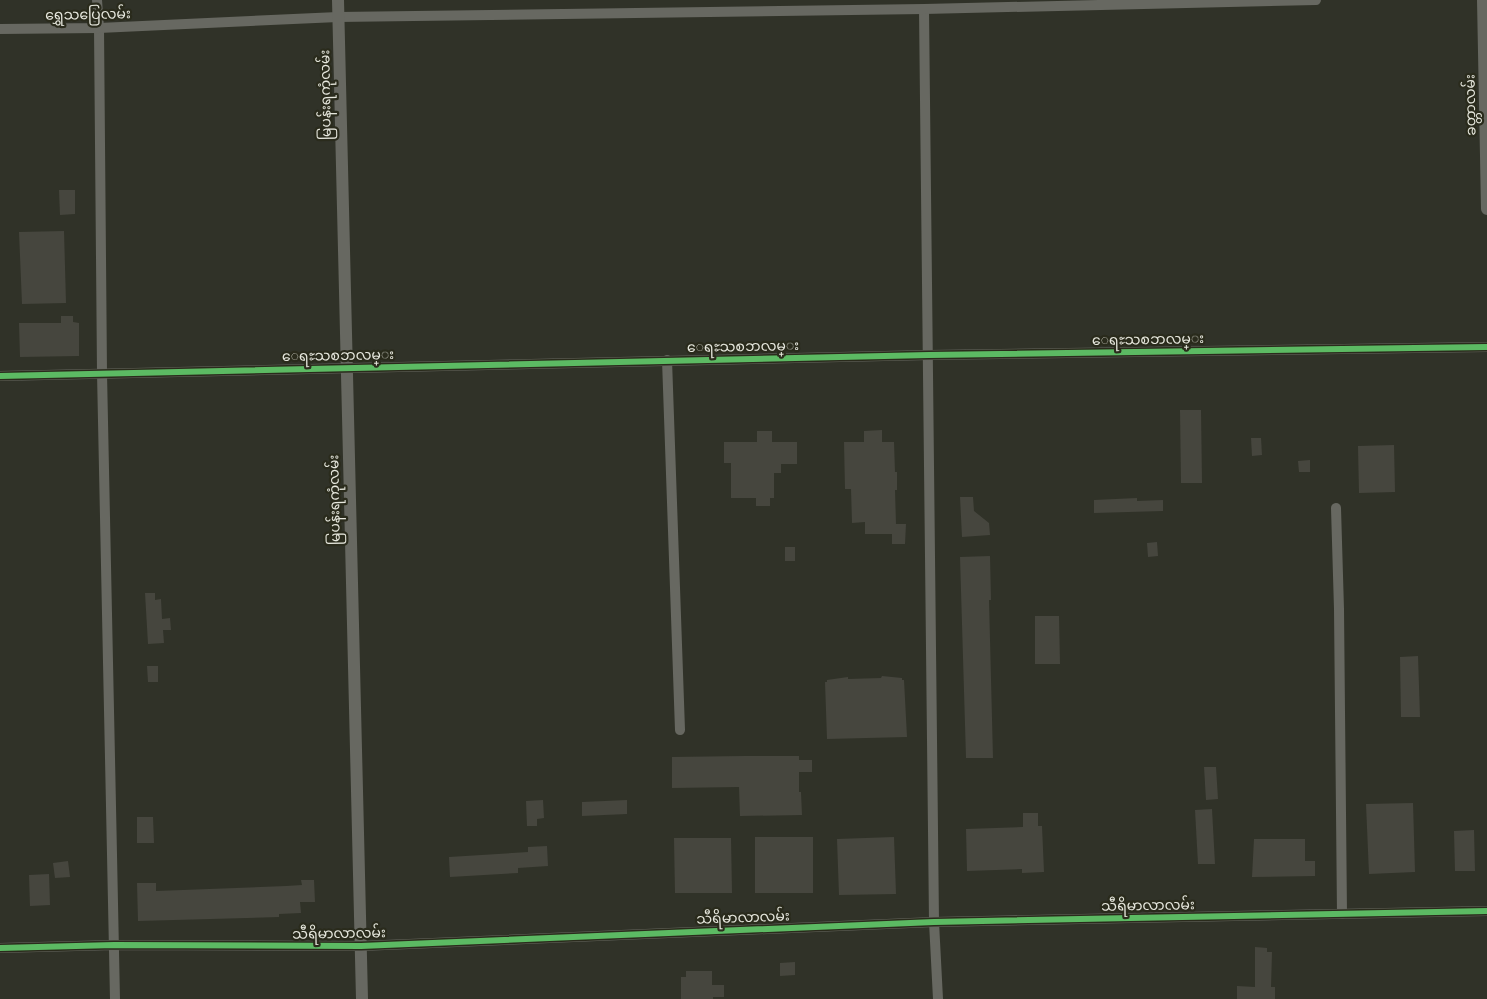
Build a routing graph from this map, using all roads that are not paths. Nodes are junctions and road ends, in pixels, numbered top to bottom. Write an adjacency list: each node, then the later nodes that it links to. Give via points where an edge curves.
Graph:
1 (97, 0): 8 (street)
2 (338, 0): 6 (street, မြပန်းရကုံလမ်း)
3 (1316, 0): 5 (street, ရွှေသပြေလမ်း)
4 (1483, 0): 9 (street, ခတ္တာလမ်း)
5 (924, 9): 6 (street, ရွှေသပြေလမ်း); 11 (street)
6 (338, 17): 8 (street, ရွှေသပြေလမ်း); 13 (street, မြပန်းရကုံလမ်း)
7 (0, 28): 8 (street, ရွှေသပြေလမ်း)
8 (99, 28): 14 (street)
9 (1487, 209)
10 (1487, 347): 11 (street, ေရႊသစၥာလမ္း)
11 (929, 355): 12 (street, ေရႊသစၥာလမ္း); 20 (street)
12 (666, 360): 13 (street, ေရႊသစၥာလမ္း); 17 (street)
13 (346, 367): 14 (street, ေရႊသစၥာလမ္း); 22 (street, မြပန်းရကုံလမ်း)
14 (102, 373): 15 (street, ေရႊသစၥာလမ္း); 21 (street)
15 (0, 376)
16 (1336, 508): 19 (street)
17 (680, 730)
18 (1487, 911): 19 (street, သီရိမာလာလမ်း)
19 (1342, 914): 20 (street, သီရိမာလာလမ်း)
20 (934, 922): 22 (street, သီရိမာလာလမ်း); 26 (street)
21 (114, 945): 22 (street, သီရိမာလာလမ်း); 23 (street, သီရိမာလာလမ်း); 24 (street)
22 (361, 946): 25 (street, မြပန်းရကုံလမ်း)
23 (0, 948)
24 (115, 999)
25 (362, 999)
26 (938, 999)

